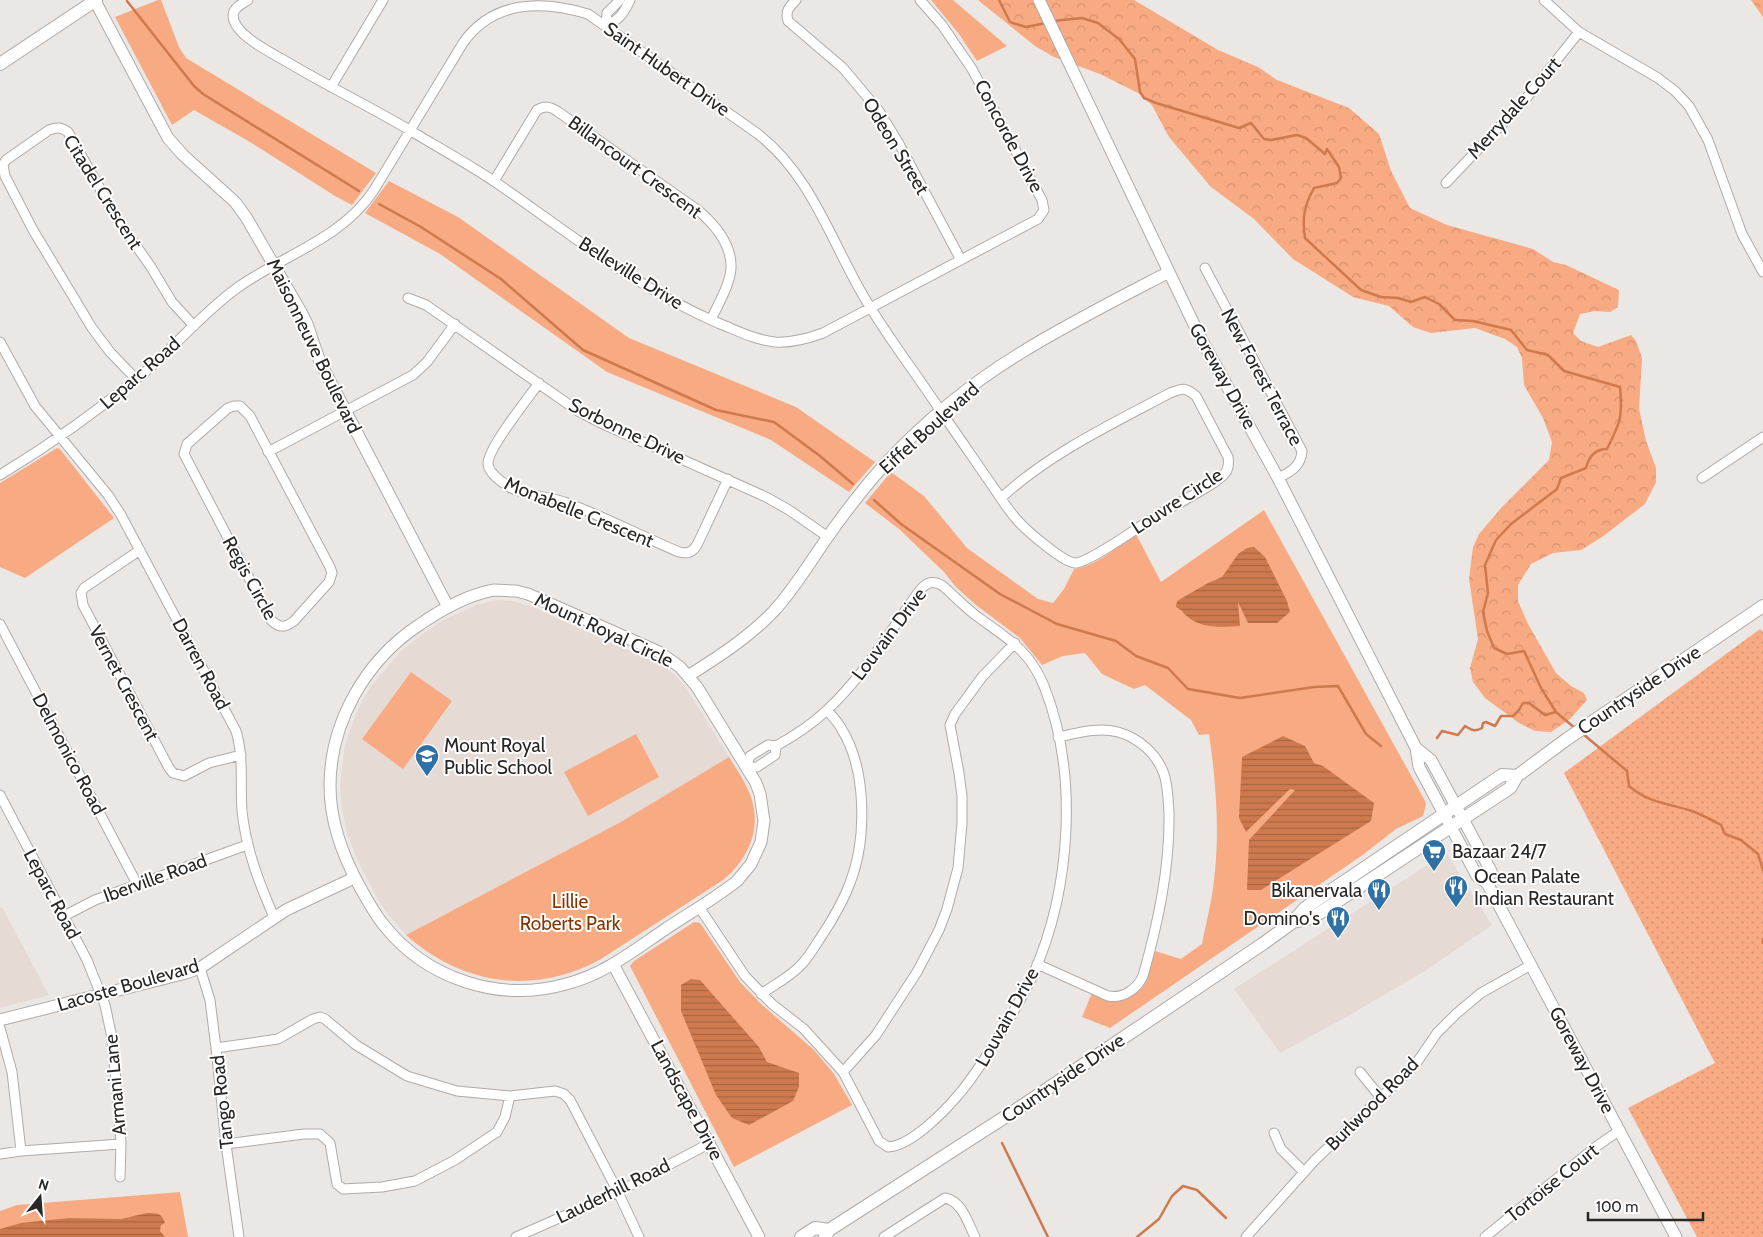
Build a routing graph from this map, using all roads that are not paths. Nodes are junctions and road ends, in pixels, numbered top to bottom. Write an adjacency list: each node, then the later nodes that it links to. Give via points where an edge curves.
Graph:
1 (96, 0): 12 (main road); 18 (street, Maisonneuve Boulevard, via 168,138 235,202)
2 (248, 0): 13 (street, Belleville Drive, via 239,5 233,15 242,32)
3 (383, 0): 13 (street)
4 (620, 0): 10 (street, via 607,13)
5 (630, 0): 10 (street, via 618,20)
6 (796, 0): 17 (street, Odeon Street, via 788,8 788,21 843,68 879,111)
7 (920, 0): 17 (street, Concorde Drive, via 942,25 972,69 1044,204 1038,219)
8 (1039, 0): 20 (street, Goreway Drive)
9 (1544, 0): 11 (street)
10 (606, 26): 14 (street, Saint Hubert Drive, via 579,9 556,2 527,1 498,12 467,36); 23 (street, Saint Hubert Drive, via 780,153 803,182)
11 (1579, 32): 16 (street, Merrydale Court, via 1524,101); 21 (street, via 1658,78 1689,106 1708,140 1742,234)
12 (0, 64)
13 (331, 87): 14 (street, Belleville Drive)
14 (410, 131): 15 (street, Belleville Drive); 18 (street, Saint Hubert Drive, via 361,206 335,230)
15 (494, 181): 24 (street, Belleville Drive, via 636,280); 24 (street, Billancourt Crescent, via 537,110 551,107 699,211 715,227 726,245 731,269)
16 (1446, 182)
17 (961, 260): 23 (street, Concorde Drive)
18 (275, 266): 26 (street, Leparc Road, via 237,288); 30 (street, Maisonneuve Boulevard, via 307,324 320,362)
19 (1205, 268): 36 (street, New Forest Terrace, via 1302,451 1302,458 1294,469)
20 (1169, 272): 31 (street, Eiffel Boulevard, via 1018,355); 36 (street, Goreway Drive, via 1201,339)
21 (1763, 272)
22 (408, 298): 25 (street, Sorbonne Drive, via 426,305)
23 (870, 307): 24 (street, Belleville Drive, via 823,333 786,342 761,340); 31 (street, Saint Hubert Drive)
24 (711, 320)
25 (454, 324): 29 (street, Sorbonne Drive); 30 (street, via 413,375)
26 (194, 326): 28 (street, Leparc Road); 28 (street, Citadel Crescent, via 172,302 116,217 68,132 56,127 49,130 6,160 3,165 5,176 33,230 92,328)
27 (0, 342): 32 (street, Darren Road, via 30,399)
28 (136, 379): 32 (street, Leparc Road)
29 (539, 383): 38 (street, Sorbonne Drive, via 591,418); 38 (street, Monabelle Crescent, via 489,457 490,469 511,488 565,502 685,554 694,550)
30 (345, 411): 34 (street); 43 (street, Maisonneuve Boulevard)
31 (941, 411): 39 (street, Louvre Circle); 40 (street, Eiffel Boulevard, via 870,482)
32 (60, 437): 35 (street, Leparc Road); 41 (street, Darren Road, via 112,500)
33 (1763, 437): 37 (street)
34 (268, 452): 34 (street, Regis Circle, via 246,411 234,406 188,444 184,454 271,620 282,627 294,621 324,588 332,573)
35 (0, 475)
36 (1278, 478): 49 (street, Goreway Drive)
37 (1702, 478)
38 (728, 479): 40 (street, Sorbonne Drive, via 776,502)
39 (1001, 498): 39 (street, Louvre Circle, via 1033,536 1066,561 1076,563 1088,559 1223,476 1229,465 1228,457 1196,396 1182,388 1061,452)
40 (828, 537): 46 (street, Eiffel Boulevard, via 773,612 734,646)
41 (140, 550): 50 (street, Darren Road, via 236,731); 50 (street, Vernet Crescent, via 84,588 81,593 83,605 173,773 184,776 209,764)
42 (1763, 606): 52 (main road, Countryside Drive)
43 (448, 607): 46 (street, Mount Royal Circle, via 494,590 528,594 664,655); 59 (street, Mount Royal Circle, via 409,632 384,654 360,685 340,727 330,778 331,805 337,836)
44 (0, 624): 60 (street, Delmonico Road)
45 (1015, 644): 47 (street, Louvain Drive, via 943,586 937,582 926,584 860,674); 48 (street, Louvain Drive, via 1038,675); 75 (street, via 982,677 950,725 960,780 962,823 958,868 939,930 917,972 876,1035)
46 (688, 676): 51 (street, Mount Royal Circle)
47 (827, 710): 51 (street, Louvain Drive, via 798,733 750,756); 71 (street, via 842,729 859,779 862,825 858,858 841,905 809,956 796,970)
48 (1058, 737): 67 (street, Louvain Drive, via 1066,802 1064,849 1055,907); 67 (street, via 1092,730 1118,732 1141,744 1155,757 1164,774 1168,796 1166,871 1143,976 1140,983 1127,993 1108,996)
49 (1416, 748): 54 (street, Goreway Drive, via 1431,760); 55 (street, Goreway Drive, via 1419,767)
50 (241, 756): 58 (street, Darren Road)
51 (746, 768): 62 (street, Mount Royal Circle, via 756,783 762,803 763,832 758,852 736,881)
52 (1517, 776): 54 (main road, Countryside Drive, via 1502,775); 56 (main road, Countryside Drive, via 1510,788)
53 (0, 795): 63 (street, Leparc Road)
54 (1456, 806): 55 (main road, Countryside Drive); 56 (street, Goreway Drive)
55 (1444, 814): 57 (street, Goreway Drive); 65 (main road, Countryside Drive, via 1305,908)
56 (1463, 819): 57 (main road, Countryside Drive); 61 (street, Goreway Drive, via 1491,871)
57 (1451, 827): 61 (street, Goreway Drive, via 1477,876); 65 (main road, Countryside Drive, via 1312,918)
58 (247, 845): 60 (street, Iberville Road); 64 (street, Darren Road)
59 (354, 878): 64 (street, Lacoste Boulevard); 66 (street, Mount Royal Circle, via 382,924 400,943 438,971 464,982 498,989 537,990 578,981)
60 (137, 884): 63 (street, Iberville Road)
61 (1487, 884): 68 (street, Goreway Drive)
62 (699, 907): 66 (street, Mount Royal Circle); 71 (street, Louvain Drive, via 735,962)
63 (64, 916): 70 (street, Leparc Road)
64 (274, 917): 69 (street, Lacoste Boulevard)
65 (1293, 922): 89 (main road, Countryside Drive, via 1022,1106)
66 (614, 964): 81 (street, Landscape Drive)
67 (1037, 964): 75 (street, Louvain Drive, via 1017,1006 967,1084 938,1117 900,1144 888,1147 879,1142)
68 (1531, 966): 78 (street, Burlwood Road, via 1492,986 1463,1007 1437,1033 1415,1065); 79 (street, Goreway Drive)
69 (200, 968): 70 (street, Lacoste Boulevard); 74 (street, Tango Road, via 210,1000)
70 (101, 994): 72 (street, Lacoste Boulevard); 82 (street, Armani Lane, via 111,1033)
71 (761, 994): 75 (street, Louvain Drive, via 804,1029)
72 (0, 1020)
73 (0, 1028): 84 (street, via 12,1072)
74 (216, 1048): 77 (street, via 278,1039 320,1017 356,1046 407,1076 457,1091); 83 (street, Tango Road)
75 (843, 1072)
76 (1360, 1072): 78 (street)
77 (510, 1096): 83 (street, via 503,1122 492,1135 415,1181 382,1187 344,1189 337,1184 330,1143 320,1134); 88 (street, via 555,1091 566,1096)
78 (1381, 1098): 86 (street, Burlwood Road)
79 (1620, 1130): 98 (street, Tortoise Court); 99 (street, Goreway Drive)
80 (1274, 1133): 86 (street, via 1281,1149)
81 (710, 1142): 88 (street, Lauderhill Road); 93 (street, Landscape Drive)
82 (121, 1144): 84 (street); 87 (street, Armani Lane)
83 (226, 1144): 90 (street, Tango Road)
84 (21, 1150): 85 (street)
85 (0, 1154)
86 (1304, 1172): 97 (street, Burlwood Road)
87 (120, 1177)
88 (618, 1192): 91 (street, Lauderhill Road); 92 (street)
89 (827, 1233): 94 (main road, Countryside Drive, via 815,1228)
90 (239, 1237)
91 (516, 1237)
92 (639, 1237)
93 (759, 1237)
94 (801, 1237)
95 (884, 1237): 96 (street, via 945,1198 959,1205)
96 (975, 1237)
97 (1246, 1237)
98 (1485, 1237)
99 (1676, 1237)

